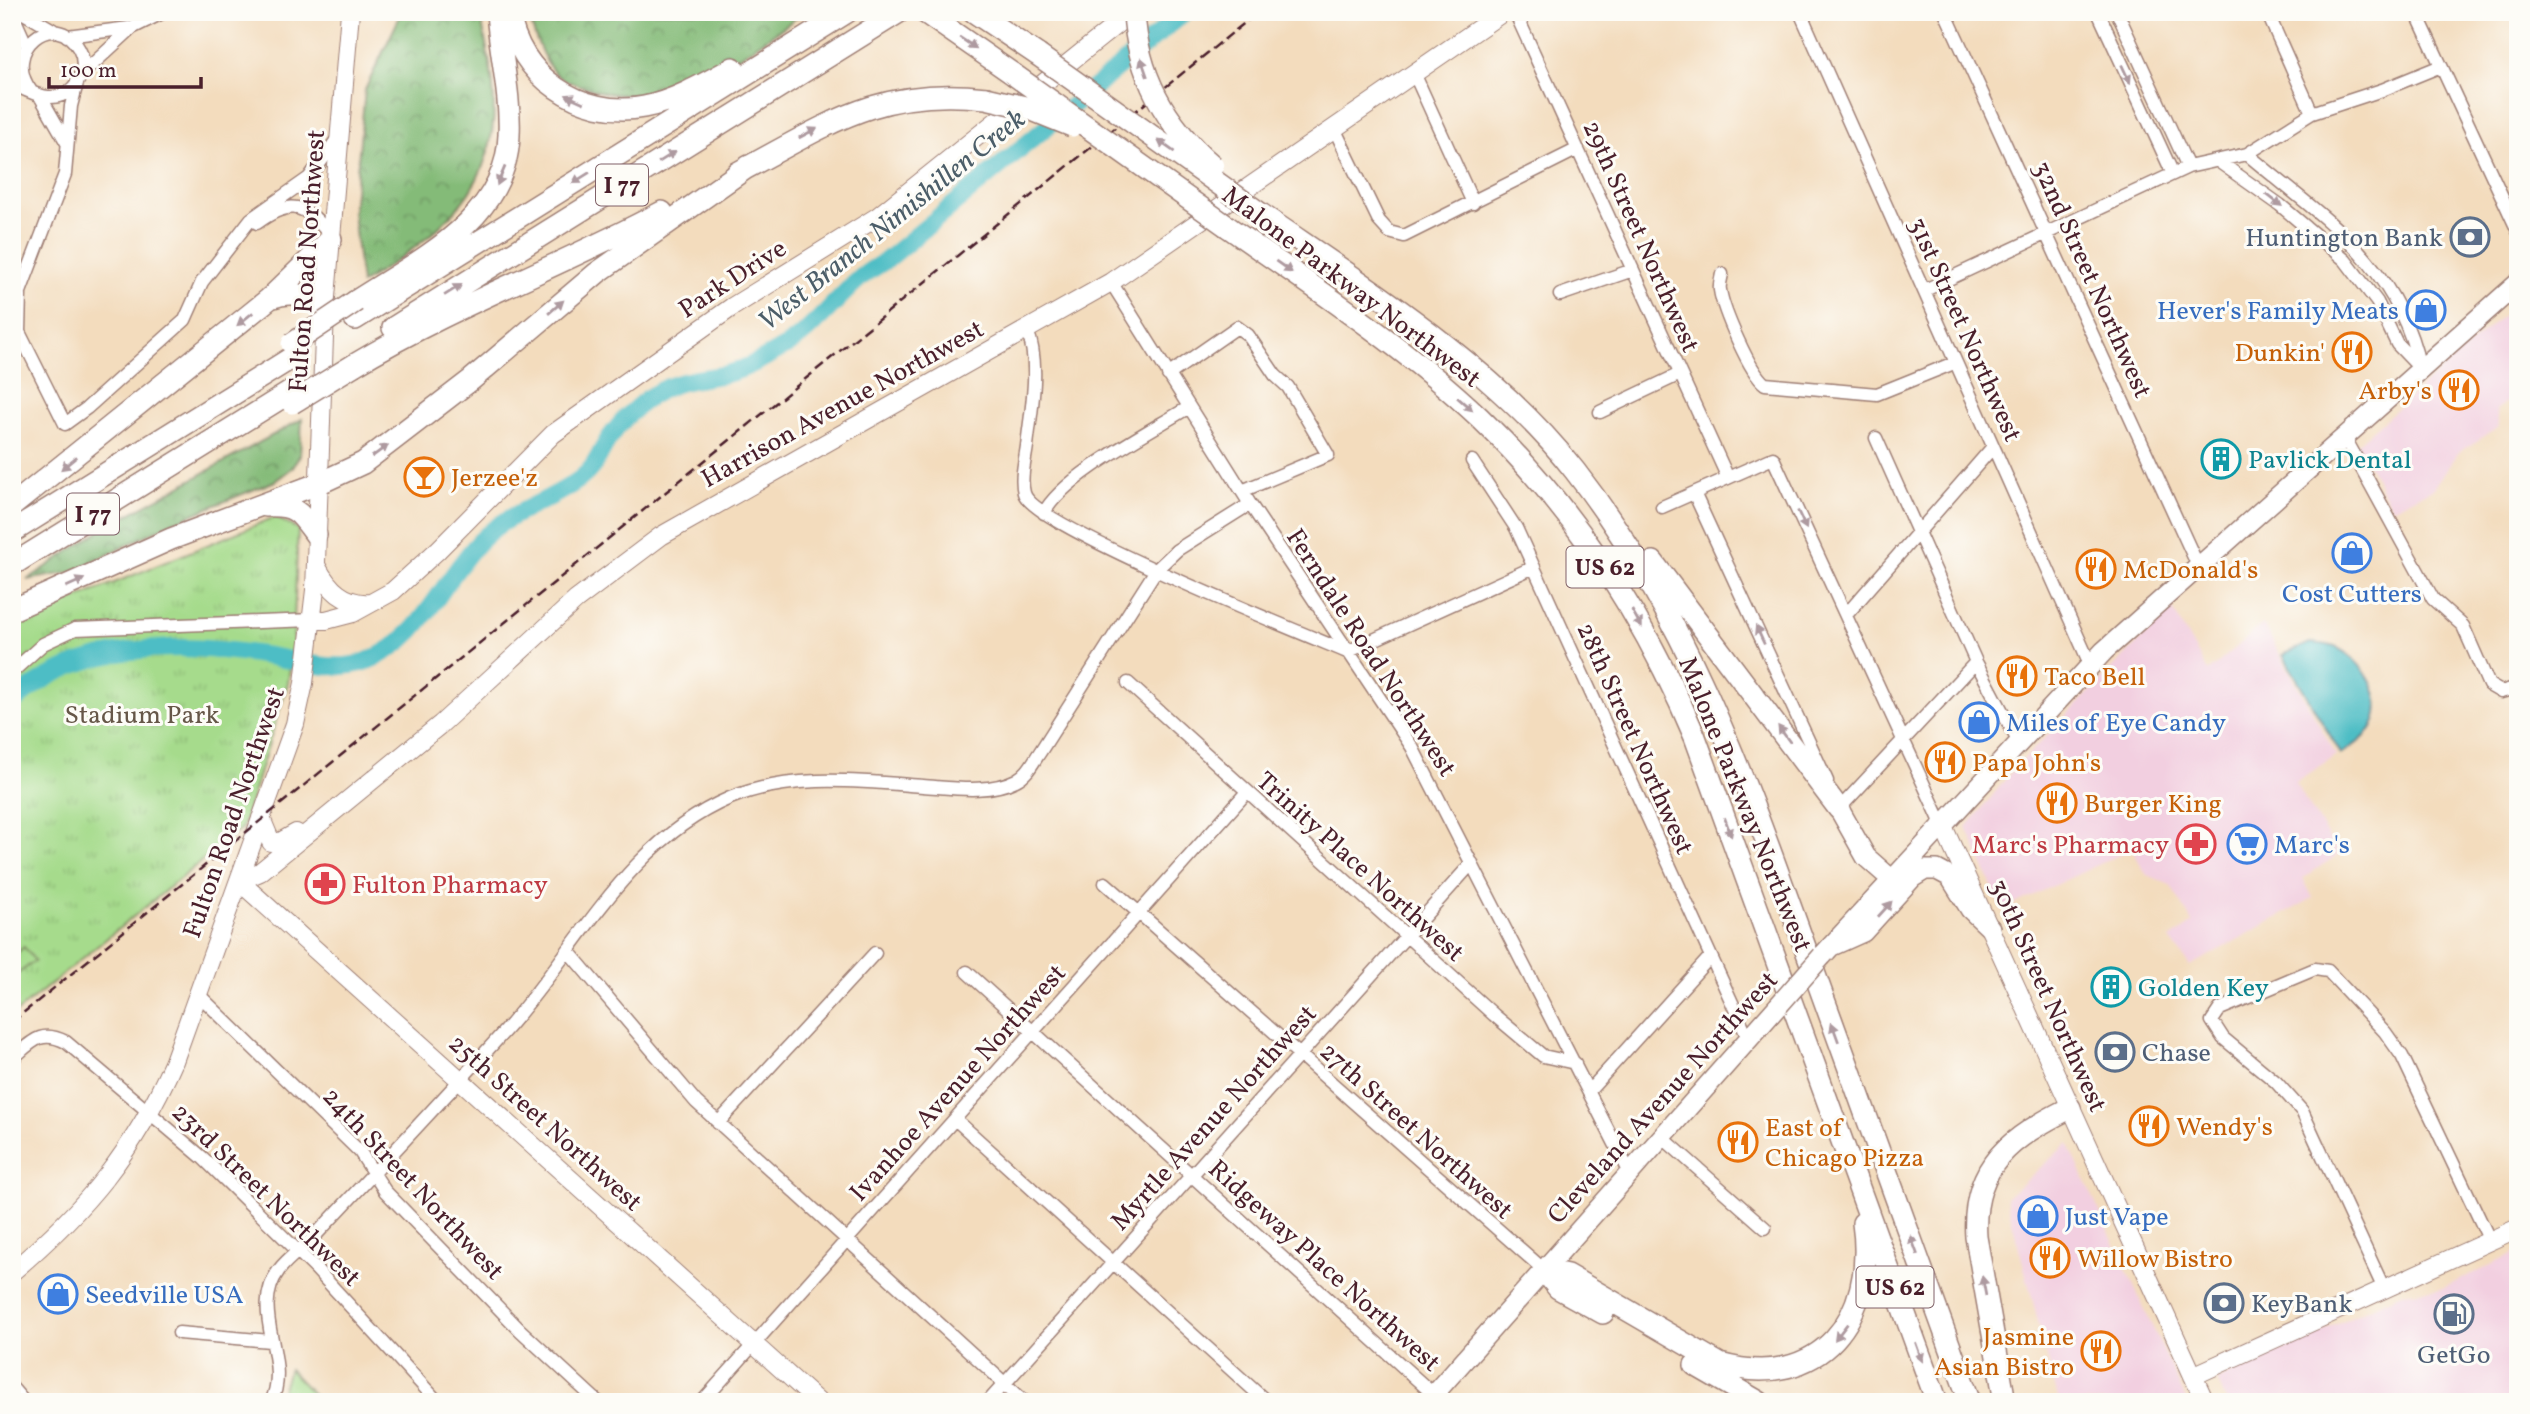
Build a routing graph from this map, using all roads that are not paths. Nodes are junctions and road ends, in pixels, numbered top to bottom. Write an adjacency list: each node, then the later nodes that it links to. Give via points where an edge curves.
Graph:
1 (22, 12): 22 (street)
2 (164, 12): 21 (street)
3 (350, 12): 31 (main road, Fulton Road Northwest)
4 (497, 12): 58 (highway, one-way to 58, via 510,133 499,181 461,229)
5 (509, 12): 6 (highway, one-way to 5, via 674,97 618,109 573,99 547,82 519,46)
6 (840, 12)
7 (847, 12): 58 (highway, I 77, one-way to 58)
8 (924, 12): 38 (highway, one-way to 38, bridge)
9 (1133, 12): 43 (highway, one-way to 9, bridge, via 1216,169 1171,122 1145,72); 89 (main road, Park Drive, via 877,217 732,307 553,435 411,577)
10 (1503, 12): 25 (main road, Harrison Avenue Northwest)
11 (1515, 12): 33 (street, 29th Street Northwest)
12 (1800, 12): 54 (street, 31st Street Northwest)
13 (1945, 12): 46 (street, 32nd Street Northwest)
14 (2098, 12): 39 (street, one-way to 39)
15 (2117, 12): 37 (street)
16 (2267, 12): 29 (street)
17 (2416, 12): 24 (street)
18 (12, 13): 23 (street)
19 (895, 15): 60 (highway, I 77, one-way to 19)
20 (980, 16): 43 (highway, one-way to 20, bridge)
21 (132, 27): 22 (street); 26 (street)
22 (62, 34): 23 (street, via 34,35); 26 (street, via 81,53)
23 (19, 51): 28 (street, via 19,74)
24 (2441, 66): 29 (street); 45 (street)
25 (1414, 73): 30 (main road, Harrison Avenue Northwest); 41 (street)
26 (79, 78): 28 (street, via 61,96); 32 (street)
27 (12, 85): 28 (street)
28 (35, 93): 32 (street)
29 (2312, 113): 34 (street)
30 (1334, 128): 41 (street, via 1370,205 1389,232 1404,236); 51 (main road, Harrison Avenue Northwest)
31 (340, 134): 40 (street, via 313,173); 47 (main road, Fulton Road Northwest)
32 (68, 143): 44 (street, via 65,174 20,292 18,309 19,332 65,424 185,320 202,282)
33 (1578, 149): 41 (street); 48 (street, 29th Street Northwest)
34 (2247, 153): 35 (street); 50 (street, via 2360,250)
35 (2218, 161): 37 (street); 53 (street, one-way to 53, via 2315,234)
36 (749, 166): 38 (highway, one-way to 38, bridge, via 827,123 879,104 940,95 986,98 1060,120); 60 (highway, via 620,235); 73 (highway, one-way to 36, via 363,463 400,436 597,273)
37 (2188, 167): 39 (street)
38 (1152, 174): 133 (highway, Malone Parkway Northwest / US 62, one-way to 133, bridge, via 1384,339 1477,415 1561,507 1606,568 1657,656 1695,737)
39 (2173, 174): 46 (street)
40 (287, 194): 42 (street); 44 (street, via 258,212)
41 (1473, 202)
42 (292, 207): 44 (street); 47 (street, via 311,212)
43 (1265, 210): 71 (highway, Malone Parkway Northwest / US 62, via 1406,304)
44 (247, 228)
45 (2518, 232)
46 (2047, 233): 54 (street); 86 (street, 32nd Street Northwest)
47 (331, 237): 56 (highway); 57 (main road, Fulton Road Northwest)
48 (1633, 270): 55 (street); 63 (street, 29th Street Northwest)
49 (1722, 274): 61 (street, via 1720,290 1738,339 1765,384 1877,394)
50 (2381, 274): 53 (street); 62 (street, via 2413,335)
51 (1111, 282): 59 (main road, Harrison Avenue Northwest); 64 (street, Ferndale Road Northwest)
52 (2518, 283): 62 (main road, Cleveland Avenue Northwest)
53 (2366, 285): 62 (street, via 2397,344)
54 (1925, 290): 61 (street, 31st Street Northwest)
55 (1560, 295)
56 (269, 299): 57 (highway, via 289,292 302,294); 77 (highway, one-way to 77)
57 (325, 309): 73 (main road, Fulton Road Northwest)
58 (355, 310): 82 (highway, I 77)
59 (1027, 330): 80 (street, via 1034,358 1024,494 1028,503); 102 (main road, Harrison Avenue Northwest, via 660,536 576,600 450,716)
60 (354, 358): 84 (highway, I 77)
61 (1954, 363): 69 (street, 31st Street Northwest)
62 (2420, 368): 67 (main road, Cleveland Avenue Northwest)
63 (1680, 374): 66 (street); 72 (street, 29th Street Northwest)
64 (1168, 375): 65 (street, Ferndale Road Northwest); 74 (street, via 1237,327 1288,387 1328,456)
65 (1189, 407): 74 (street, Ferndale Road Northwest); 80 (street, via 1069,484)
66 (1600, 412)
67 (2343, 436): 86 (main road, Cleveland Avenue Northwest); 98 (street, via 2433,599 2463,626 2489,685 2501,692)
68 (1876, 438): 81 (street)
69 (1992, 448): 81 (street); 95 (street, 31st Street Northwest)
70 (1472, 461): 87 (street, 28th Street Northwest, via 1516,528)
71 (1574, 469): 103 (highway, one-way to 71, via 1630,531); 162 (highway, Malone Parkway Northwest / US 62, one-way to 71, via 1718,715 1670,614)
72 (1728, 478): 75 (street); 91 (street, 30th Street Northwest, one-way to 91, via 1773,458)
73 (320, 483): 78 (highway); 83 (main road, Fulton Road Northwest)
74 (1242, 491): 76 (street, Ferndale Road Northwest)
75 (1694, 493): 79 (street); 103 (street, one-way to 75)
76 (1250, 504): 88 (street); 93 (street, Ferndale Road Northwest)
77 (12, 506)
78 (261, 506): 83 (highway, via 287,505 301,514); 90 (highway, one-way to 78, via 172,539)
79 (1662, 507)
80 (1044, 513): 88 (street)
81 (1918, 532): 91 (street); 94 (street)
82 (12, 533)
83 (316, 536): 85 (main road, Fulton Road Northwest)
84 (12, 565)
85 (316, 566): 89 (main road, via 344,599); 92 (main road, Fulton Road Northwest)
86 (2198, 566): 95 (main road, Cleveland Avenue Northwest)
87 (1534, 567): 93 (street); 116 (street, 28th Street Northwest)
88 (1156, 570): 93 (street); 114 (street, via 1025,774 982,788 815,780 733,797 699,814 656,845)
89 (374, 603): 92 (main road, Park Drive)
90 (12, 610)
91 (1846, 615): 99 (street, 30th Street Northwest)
92 (312, 626): 96 (street, via 163,624 75,629 43,644); 104 (main road, Fulton Road Northwest, via 295,724)
93 (1347, 652): 106 (street, Ferndale Road Northwest, via 1412,747)
94 (1976, 662): 99 (street); 100 (street)
95 (2090, 664): 100 (main road, Cleveland Avenue Northwest)
96 (12, 672)
97 (1128, 683): 101 (street, Trinity Place Northwest)
98 (2518, 687)
99 (1905, 740): 103 (street); 105 (street, 30th Street Northwest)
100 (2018, 741): 105 (main road, Cleveland Avenue Northwest)
101 (1246, 793): 110 (street, Ivanhoe Avenue Northwest); 112 (street, Trinity Place Northwest)
102 (343, 804): 104 (main road, via 329,806 281,842 271,842); 108 (main road, Harrison Avenue Northwest, via 260,872)
103 (1839, 809): 107 (main road, via 1866,857)
104 (261, 818): 108 (main road, Fulton Road Northwest)
105 (1942, 824): 107 (main road, Cleveland Avenue Northwest); 111 (main road, 30th Street Northwest)
106 (1472, 863): 112 (street, Myrtle Avenue Northwest); 123 (street, Ferndale Road Northwest)
107 (1891, 879): 113 (main road, Cleveland Avenue Northwest)
108 (239, 881): 118 (main road, Fulton Road Northwest); 124 (main road, 25th Street Northwest)
109 (1105, 884): 110 (street, 27th Street Northwest)
110 (1139, 912): 119 (street, Ivanhoe Avenue Northwest); 121 (street, 27th Street Northwest)
111 (1990, 928): 113 (main road, one-way to 111, via 1857,937 1925,870 1950,877 1970,909); 126 (main road, 30th Street Northwest)
112 (1406, 936): 121 (street, Myrtle Avenue Northwest); 123 (street, Trinity Place Northwest, via 1543,1056)
113 (1826, 951): 120 (main road, Cleveland Avenue Northwest, bridge)
114 (569, 952): 124 (street); 129 (street)
115 (875, 953): 129 (street)
116 (1710, 957): 120 (street, 28th Street Northwest); 125 (street)
117 (967, 972): 119 (street, Ridgeway Place Northwest)
118 (198, 994): 127 (main road, Fulton Road Northwest); 131 (street, 24th Street Northwest, via 360,1152)
119 (1033, 1031): 128 (street, Ivanhoe Avenue Northwest); 134 (street, Ridgeway Place Northwest)
120 (1749, 1040): 130 (main road, Cleveland Avenue Northwest)
121 (1299, 1055): 134 (street, Myrtle Avenue Northwest); 141 (street, 27th Street Northwest)
122 (12, 1059): 127 (street, 23rd Street Northwest, via 50,1035 66,1042)
123 (1574, 1063): 125 (street, Ferndale Road Northwest)
124 (460, 1079): 131 (street); 146 (main road, 25th Street Northwest)
125 (1588, 1091): 132 (street, Ferndale Road Northwest)
126 (2070, 1108): 147 (main road, 30th Street Northwest); 163 (highway, one-way to 126, via 1975,1213 1992,1164 2011,1142)
127 (150, 1113): 139 (street, 23rd Street Northwest); 142 (main road, Fulton Road Northwest, via 96,1192)
128 (955, 1119): 137 (street, Ivanhoe Avenue Northwest); 140 (street)
129 (718, 1123): 137 (street)
130 (1662, 1137): 132 (main road, Cleveland Avenue Northwest); 135 (street)
131 (374, 1173): 139 (street); 154 (street, 24th Street Northwest, via 385,1191 520,1330)
132 (1630, 1173): 141 (main road, Cleveland Avenue Northwest)
133 (1854, 1173): 141 (highway, one-way to 141, via 1867,1255 1863,1288 1852,1316 1833,1341 1795,1365 1757,1371 1720,1364 1567,1275); 161 (highway, Malone Parkway Northwest / US 62, one-way to 161)
134 (1192, 1175): 140 (street, Myrtle Avenue Northwest); 150 (street, Ridgeway Place Northwest)
135 (1765, 1227)
136 (2518, 1228): 138 (main road)
137 (846, 1240): 146 (street, Ivanhoe Avenue Northwest); 148 (street)
138 (2490, 1241): 143 (main road); 143 (street, via 2402,1056 2328,971 2315,969 2214,1013 2218,1033 2276,1082 2302,1111)
139 (298, 1251): 145 (street, via 271,1283 267,1305); 153 (street, 23rd Street Northwest)
140 (1113, 1262): 148 (street, Myrtle Avenue Northwest); 159 (street)
141 (1544, 1270): 150 (main road, Cleveland Avenue Northwest); 160 (highway, via 1558,1288)
142 (12, 1272)
143 (2384, 1289): 147 (main road)
144 (178, 1333): 145 (street)
145 (271, 1341): 152 (street, via 278,1384)
146 (754, 1344): 155 (street, Ivanhoe Avenue Northwest); 156 (main road, 25th Street Northwest)
147 (2193, 1376): 164 (main road, 30th Street Northwest)
148 (1004, 1383): 157 (street, Myrtle Avenue Northwest); 158 (street)
149 (12, 1388): 151 (street)
150 (1430, 1398)
151 (24, 1402)
152 (271, 1402)
153 (438, 1402)
154 (598, 1402)
155 (702, 1402)
156 (818, 1402)
157 (988, 1402)
158 (1025, 1402)
159 (1267, 1402)
160 (1759, 1402)
161 (1937, 1402)
162 (1970, 1402)
163 (2005, 1402)
164 (2205, 1402)

